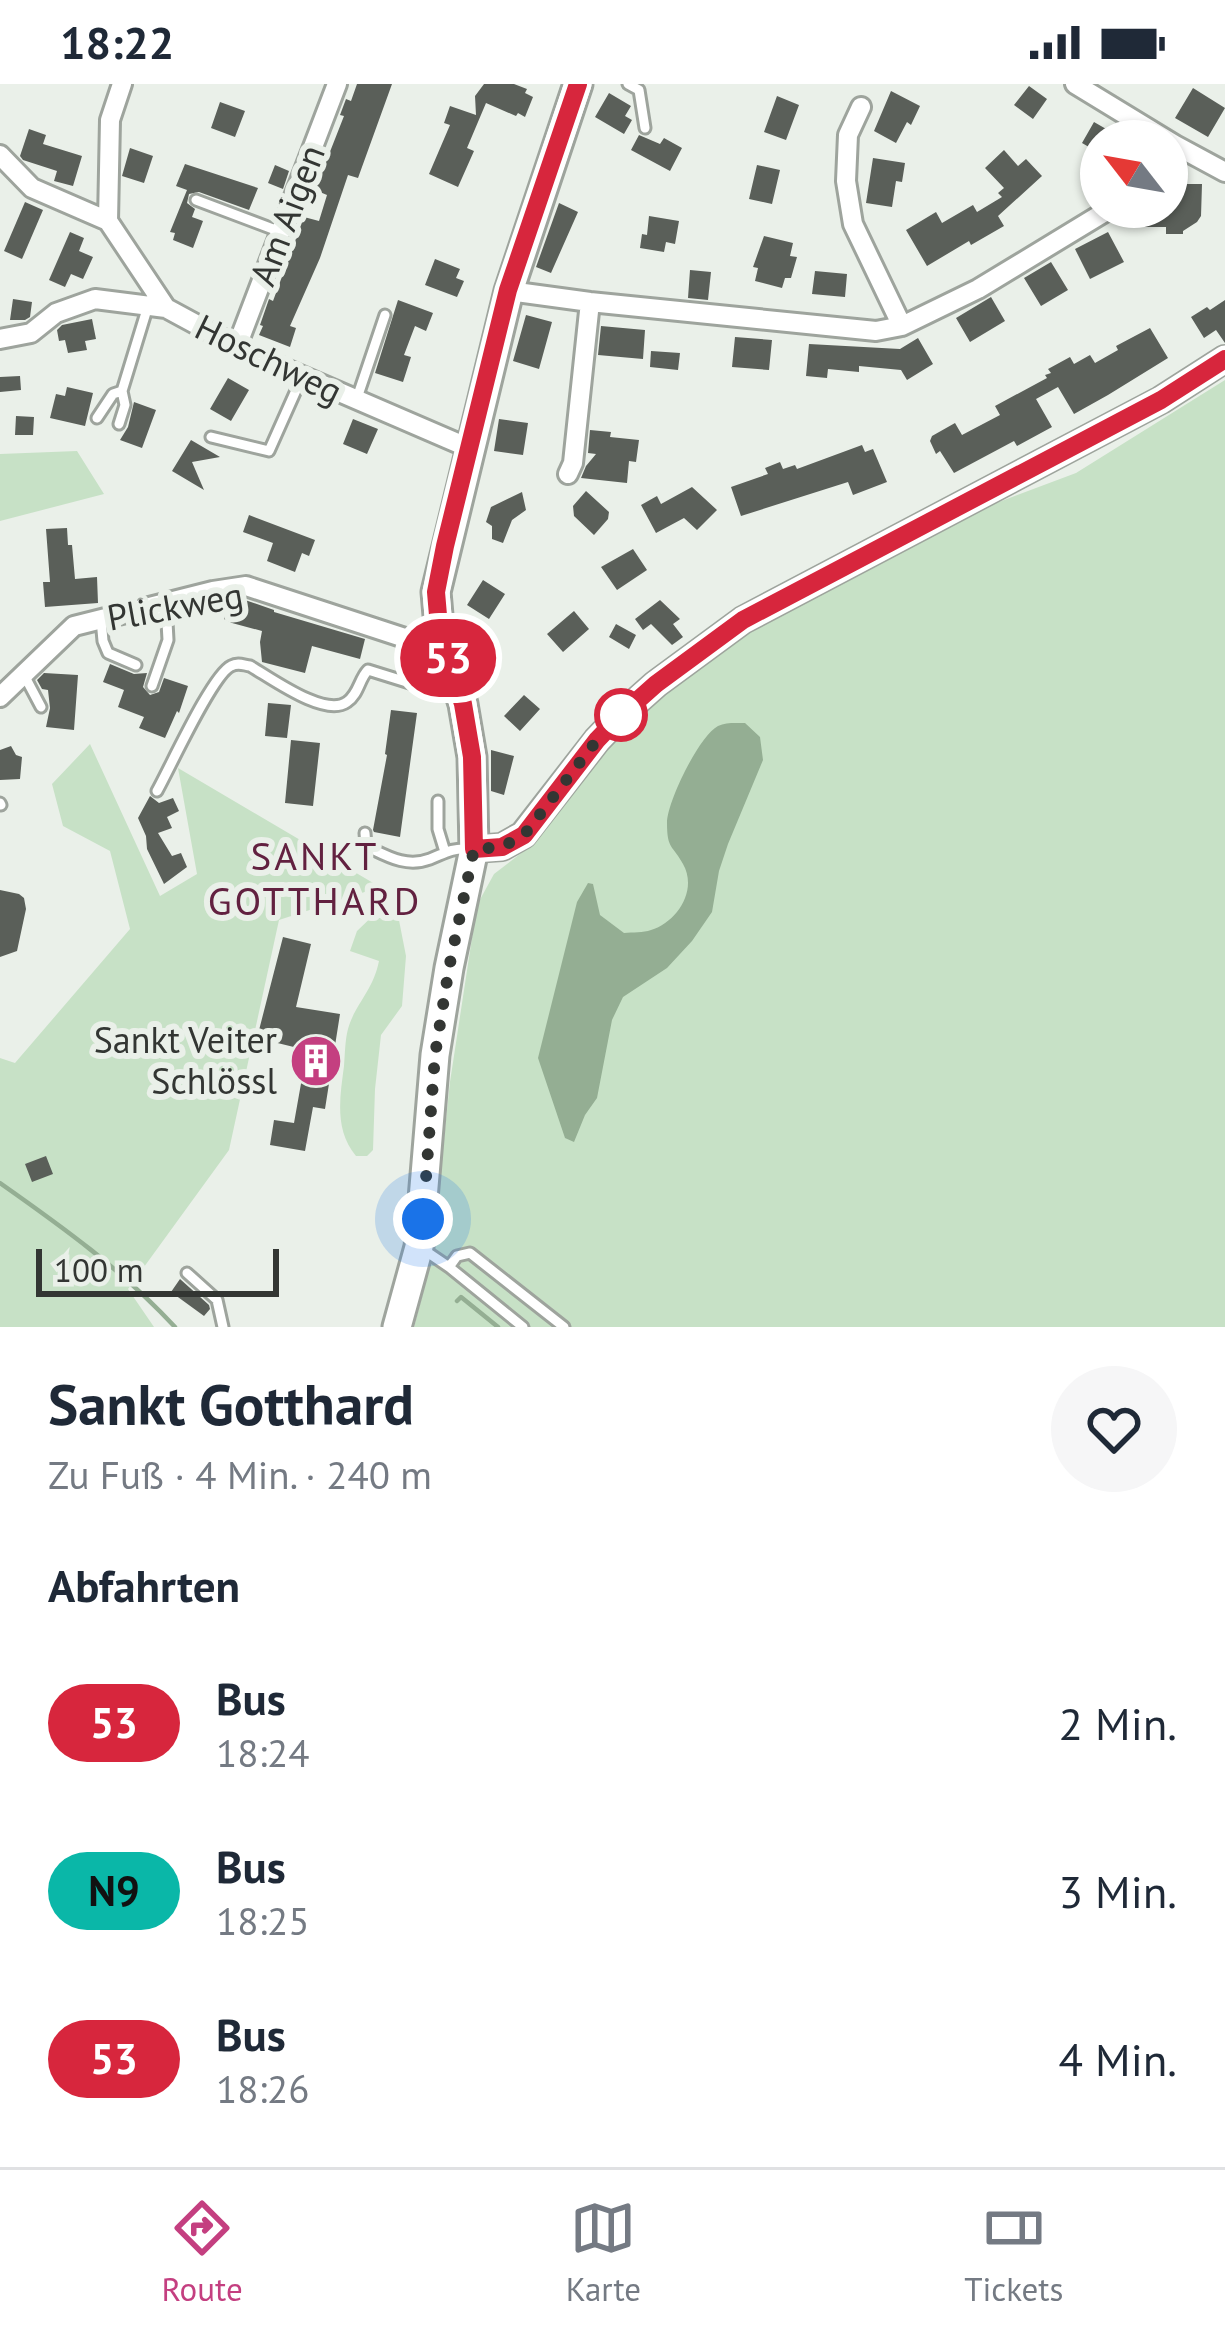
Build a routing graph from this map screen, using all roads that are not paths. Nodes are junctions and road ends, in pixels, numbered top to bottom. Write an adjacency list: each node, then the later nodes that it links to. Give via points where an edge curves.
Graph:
1 (122, 84): 13 (street, via 110,120)
2 (337, 84): 15 (street, Am Aigen)
3 (578, 84): 16 (main road)
4 (628, 84): 8 (lane, via 639,89)
5 (1076, 84): 7 (street)
6 (861, 107): 20 (street, via 848,135 853,224)
7 (1129, 120)
8 (645, 128)
9 (0, 155): 13 (street, via 32,188)
10 (1188, 156): 11 (street)
11 (1225, 172)
12 (196, 200): 15 (lane)
13 (108, 221): 18 (street, Hoschweg)
14 (1080, 227): 20 (street)
15 (280, 232): 22 (street, Am Aigen)
16 (508, 290): 17 (street); 30 (main road)
17 (590, 302): 20 (street, via 876,331); 31 (street)
18 (157, 307): 21 (street, via 94,299 31,333); 22 (street, Hoschweg); 25 (lane)
19 (385, 315): 26 (lane)
20 (902, 326)
21 (0, 339)
22 (237, 346): 24 (street, Hoschweg)
23 (1225, 358): 43 (street, via 1161,400 743,620 620,716 524,835)
24 (302, 377): 26 (street, Hoschweg); 29 (lane, via 269,451)
25 (122, 391): 27 (lane); 28 (lane)
26 (356, 401): 30 (street, Hoschweg)
27 (97, 418)
28 (119, 424)
29 (211, 437)
30 (469, 448): 34 (main road)
31 (568, 474)
32 (166, 603): 33 (street, Plickweg); 34 (street, Plickweg, via 246,586 414,641); 37 (lane, via 168,640)
33 (101, 619): 35 (lane, via 108,653); 36 (street, Plickweg, via 74,626)
34 (429, 633): 40 (lane, via 428,677 413,683 368,670 351,699 334,706 250,666 230,666); 43 (main road, via 463,704)
35 (136, 664)
36 (22, 673): 38 (street, Plickweg); 39 (lane)
37 (152, 686)
38 (0, 697)
39 (41, 706)
40 (157, 791)
41 (438, 802): 44 (lane)
42 (365, 833): 44 (lane, via 366,846 400,862)
43 (474, 849): 44 (lane); 45 (main road, via 435,1055)
44 (445, 852)
45 (419, 1246): 46 (lane); 49 (main road)
46 (449, 1267): 50 (lane); 51 (lane, via 470,1252)
47 (187, 1273): 48 (lane, via 217,1300)
48 (223, 1327)
49 (398, 1327)
50 (523, 1327)
51 (564, 1327)

